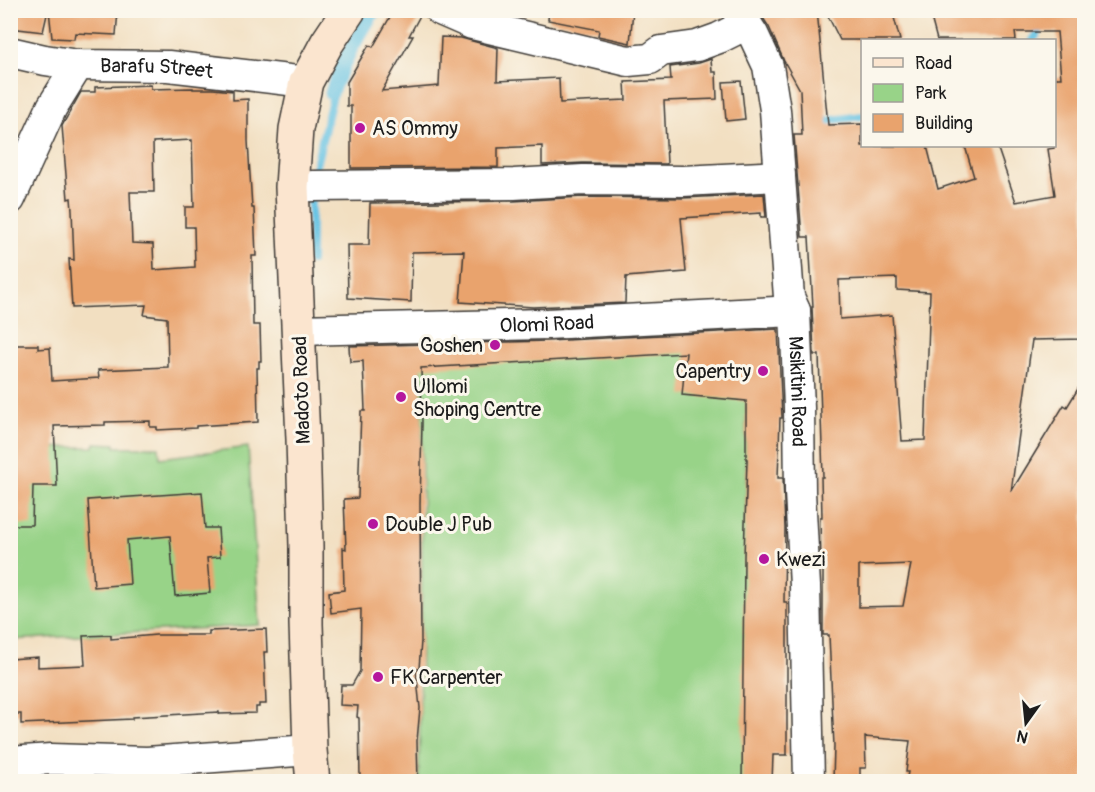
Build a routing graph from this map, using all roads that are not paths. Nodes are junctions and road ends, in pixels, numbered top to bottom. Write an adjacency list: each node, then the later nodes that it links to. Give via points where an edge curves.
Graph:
1 (349, 10): 6 (main road, Madoto Road)
2 (440, 10): 3 (street, via 472,24 628,61 650,59 661,51 719,38)
3 (742, 17): 7 (street, Msikitini Road, via 768,66)
4 (10, 52): 5 (street, Barafu Street)
5 (78, 65): 6 (street, Barafu Street, via 168,66); 9 (street, via 52,107)
6 (306, 82): 8 (main road, Madoto Road, via 296,129)
7 (780, 176): 8 (street); 10 (street, Msikitini Road, via 789,297)
8 (292, 187): 11 (main road, Madoto Road)
9 (10, 199)
10 (795, 311): 11 (street, Olomi Road, via 547,324); 14 (street, Msikitini Road)
11 (298, 330): 13 (main road, Madoto Road)
12 (10, 762): 13 (street, via 51,759)
13 (312, 766)
14 (809, 782)

